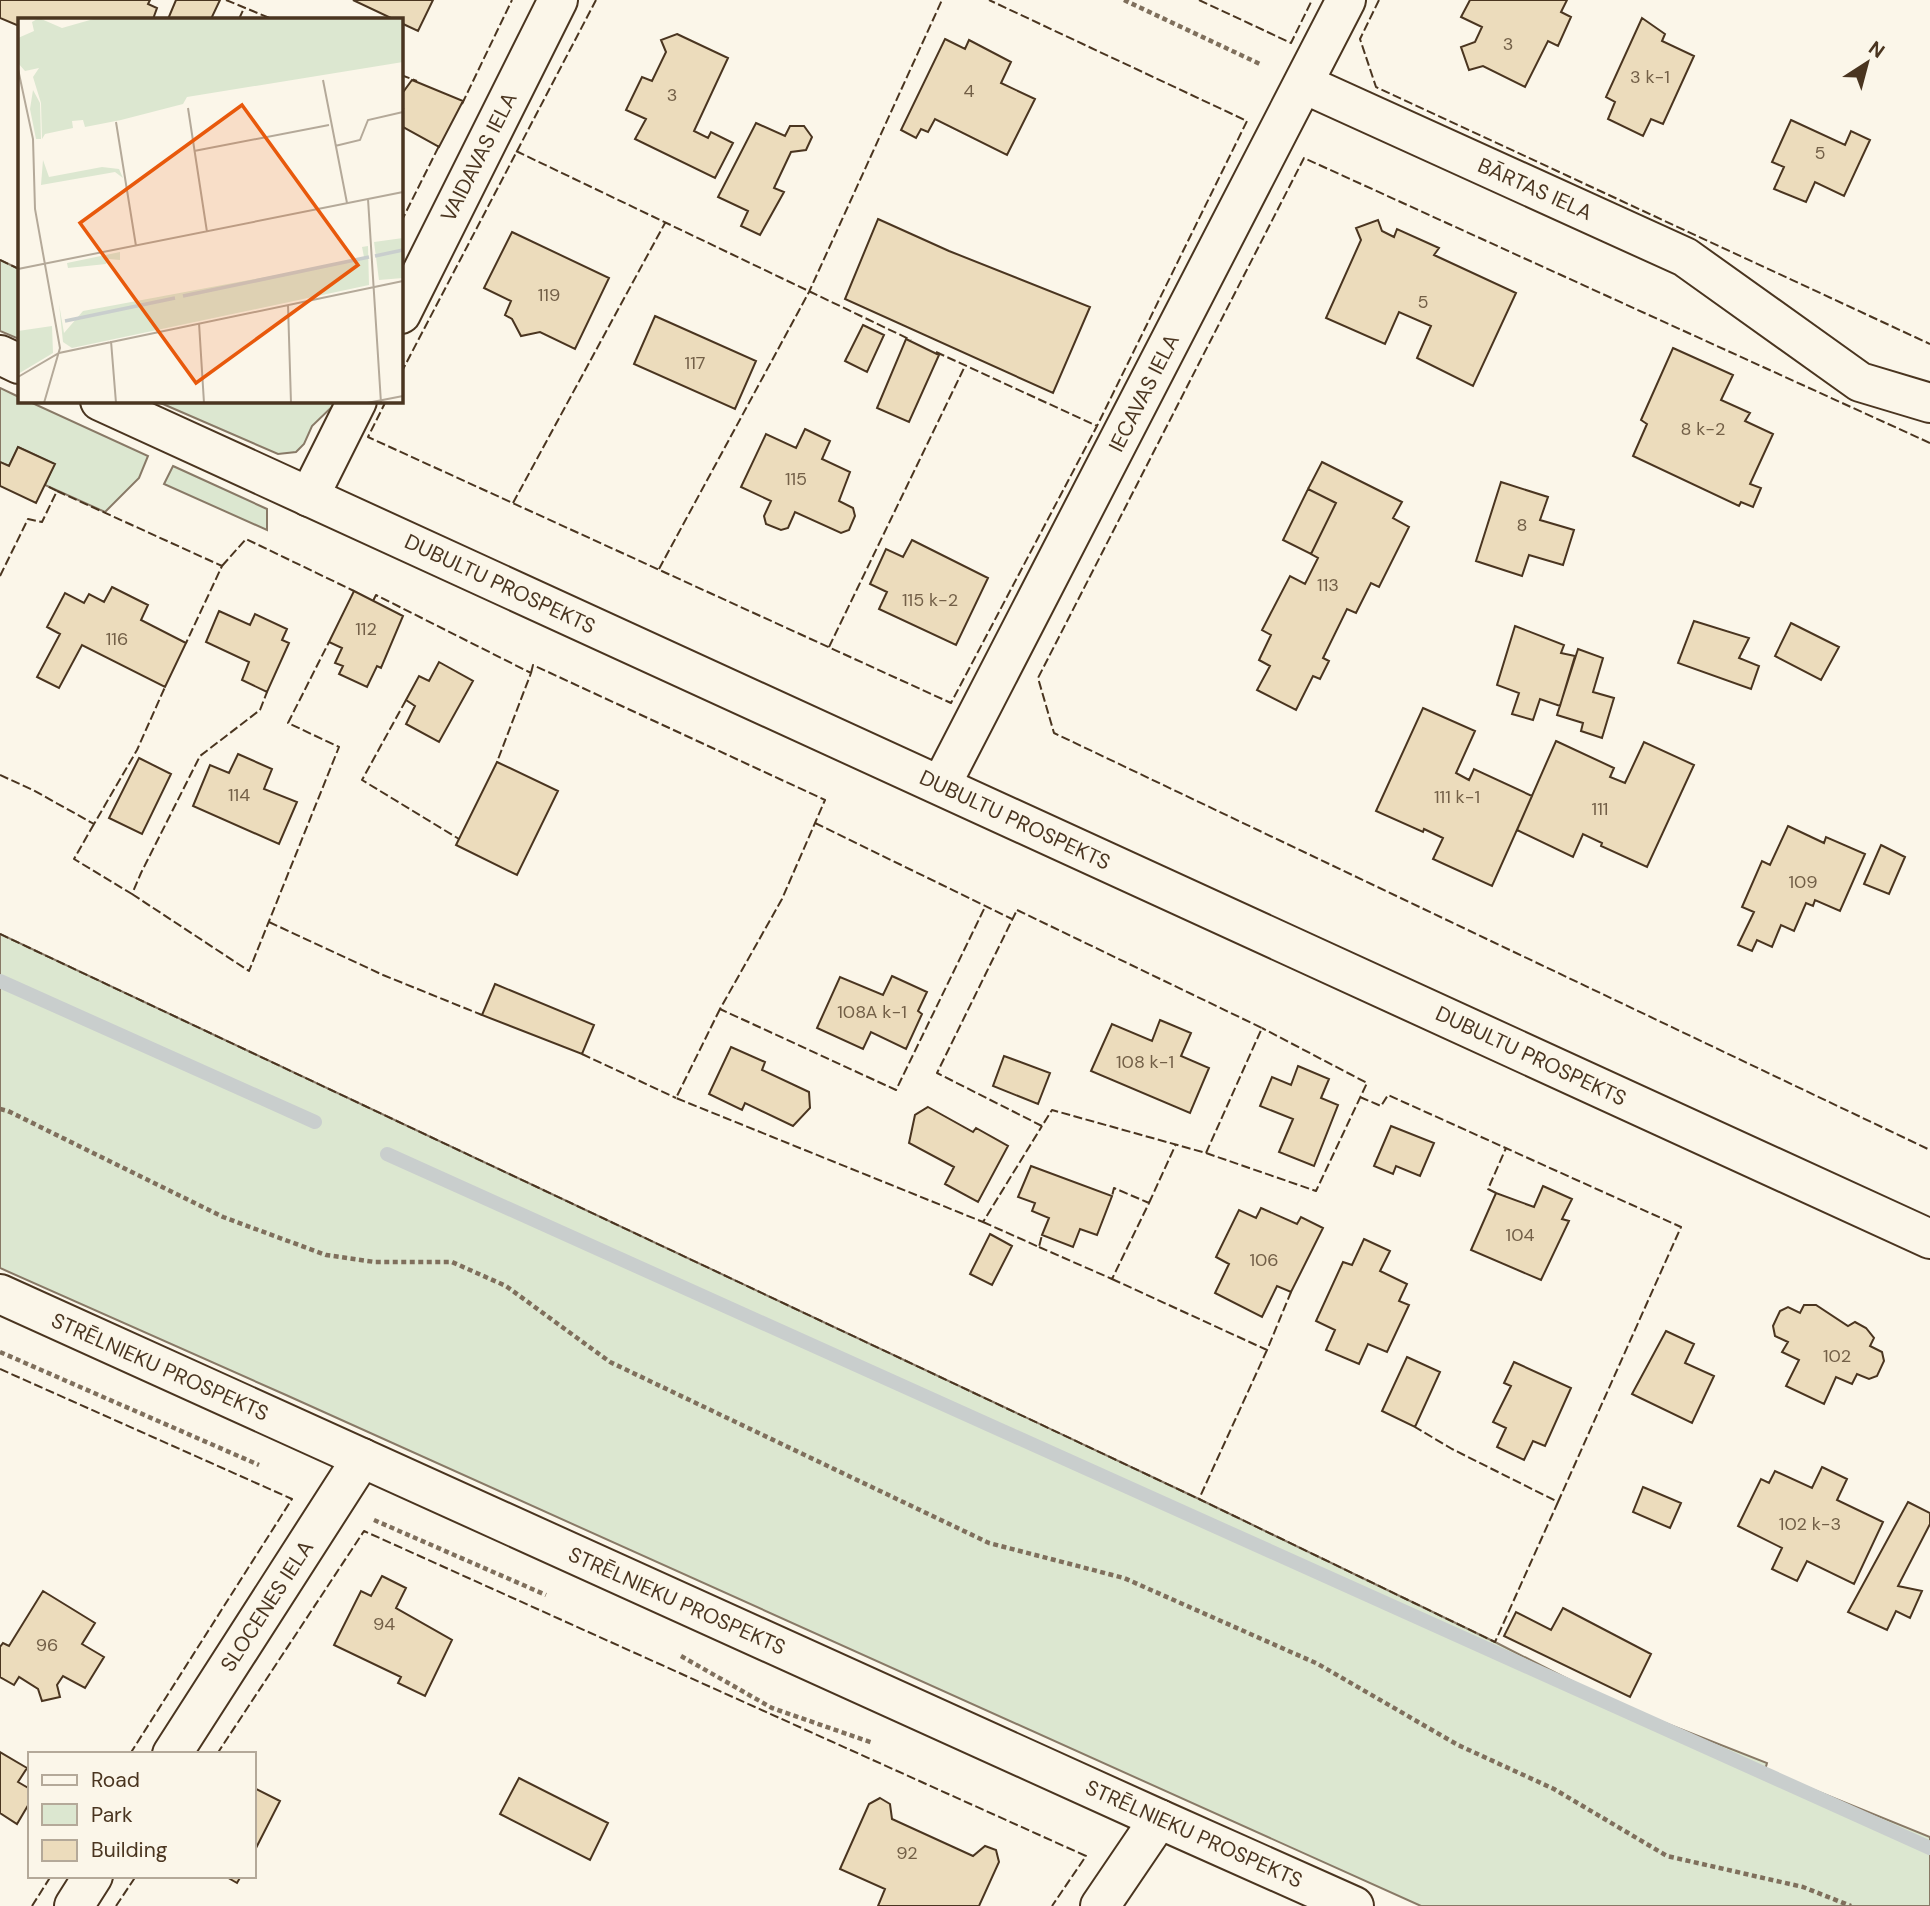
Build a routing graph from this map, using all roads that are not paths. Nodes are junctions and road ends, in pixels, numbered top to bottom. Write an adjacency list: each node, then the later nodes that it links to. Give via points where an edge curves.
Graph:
1 (558, 0): 4 (main road, VAIDAVAS IELA)
2 (1346, 0): 3 (main road, IECAVAS IELA)
3 (1304, 84): 9 (main road, BĀRTAS IELA, via 1685,257 1860,382); 11 (main road, IECAVAS IELA)
4 (402, 312)
5 (0, 355): 6 (main road)
6 (18, 364)
7 (102, 402): 10 (main road, DUBULTU PROSPEKTS)
8 (356, 402): 10 (main road)
9 (1930, 403)
10 (309, 497): 11 (main road, DUBULTU PROSPEKTS)
11 (941, 786): 12 (main road, DUBULTU PROSPEKTS)
12 (1930, 1239)
13 (0, 1294): 14 (main road, STRĒLNIEKU PROSPEKTS)
14 (362, 1458): 15 (main road, SLOCENES IELA); 16 (main road, STRĒLNIEKU PROSPEKTS)
15 (173, 1752)
16 (1159, 1819): 19 (main road); 20 (main road, STRĒLNIEKU PROSPEKTS)
17 (92, 1878): 18 (main road)
18 (74, 1906)
19 (1100, 1906)
20 (1354, 1906)

